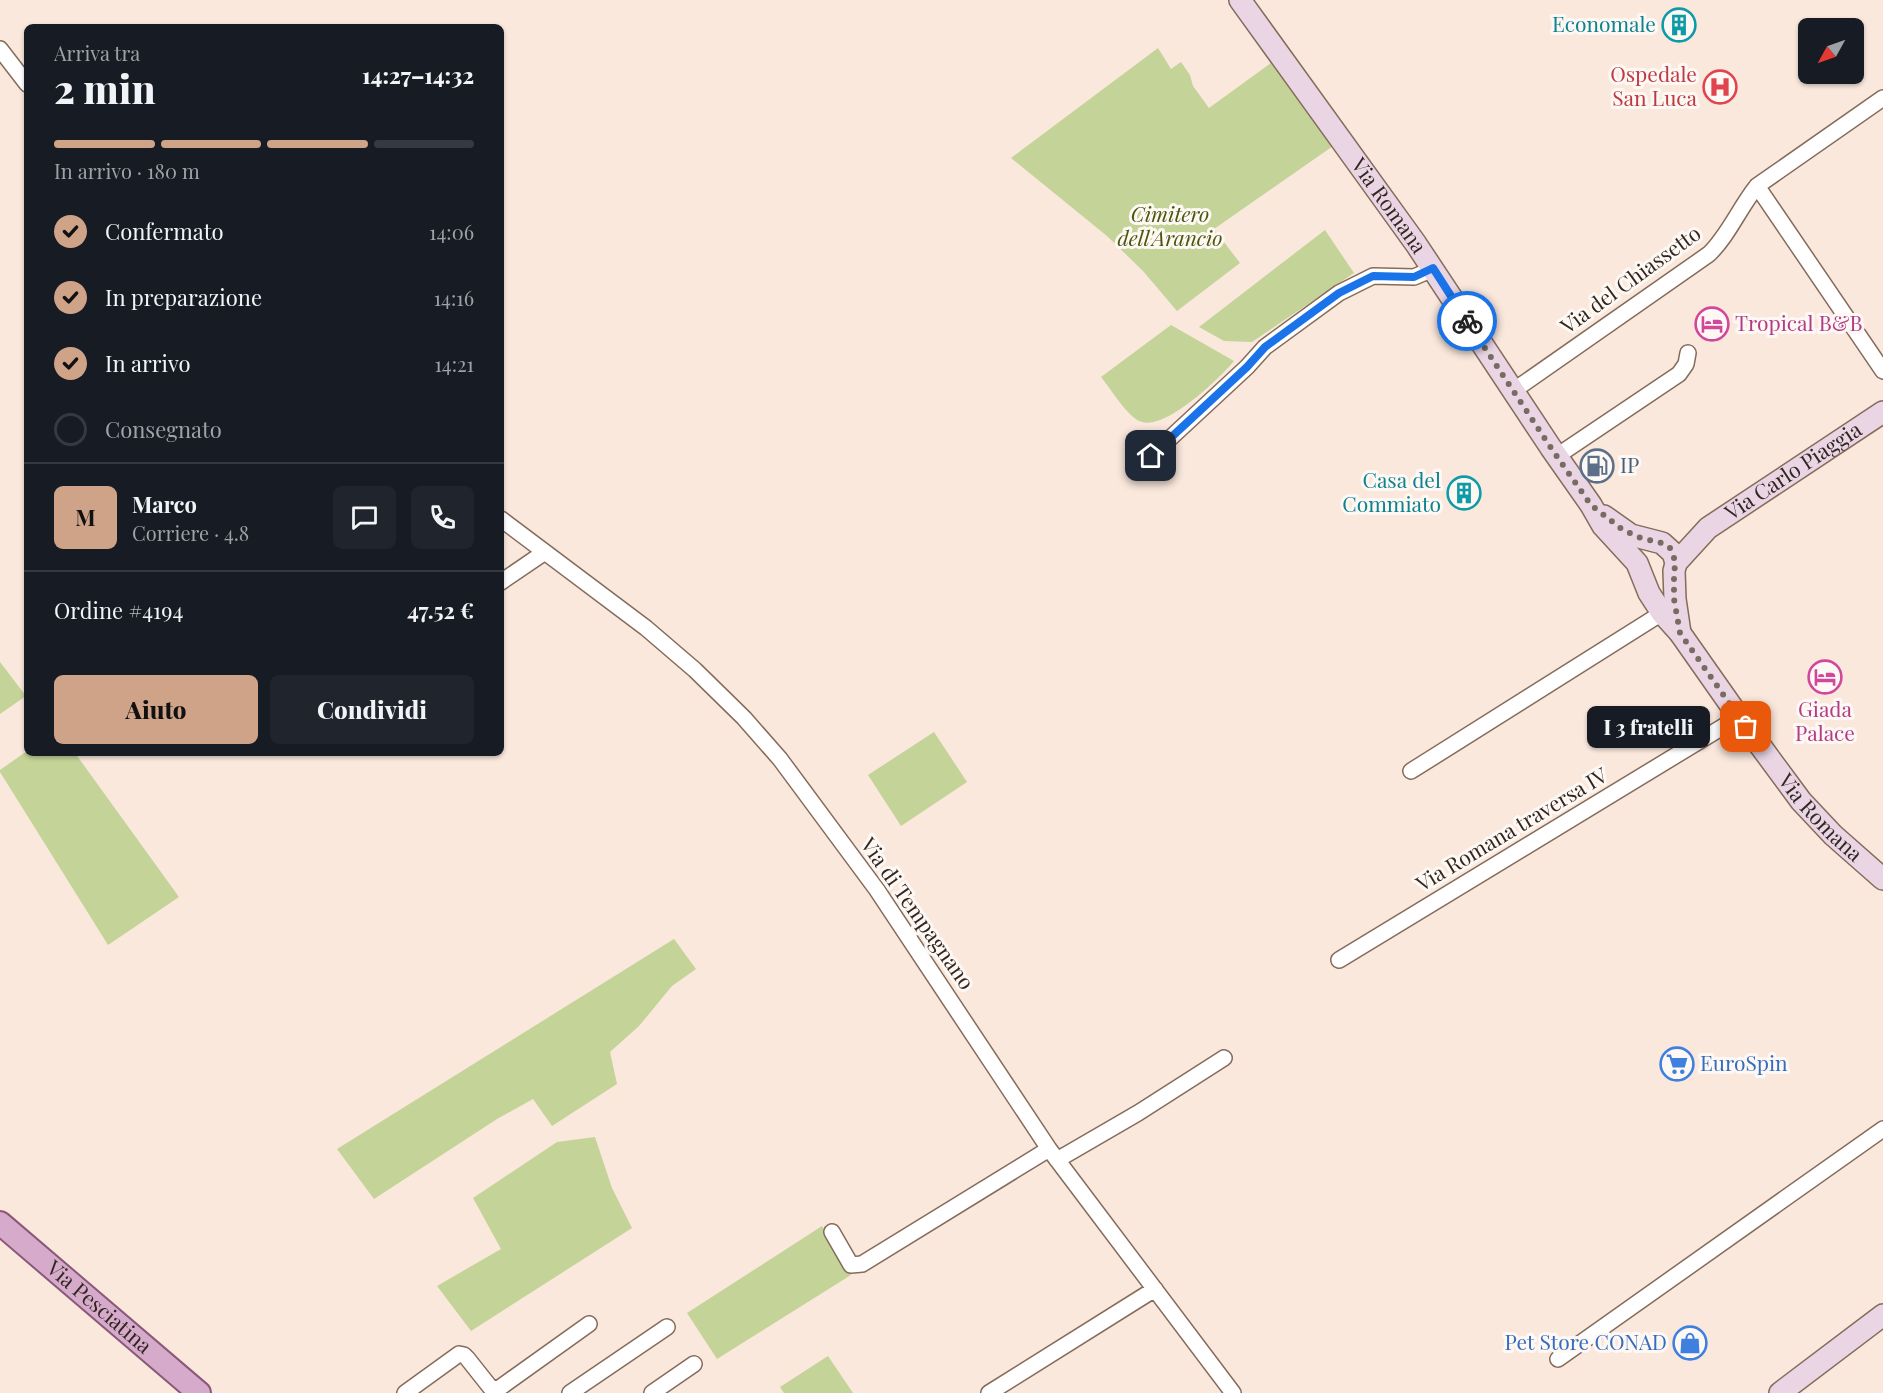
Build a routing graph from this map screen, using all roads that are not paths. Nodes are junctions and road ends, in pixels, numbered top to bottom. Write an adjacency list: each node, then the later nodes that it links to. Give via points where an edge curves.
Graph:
1 (1240, 0): 6 (main road, Via Romana)
2 (0, 49): 3 (street)
3 (24, 80)
4 (1883, 98): 5 (street, Via del Chiassetto)
5 (1757, 186): 8 (street); 9 (street, Via del Chiassetto, via 1709,254)
6 (1433, 268): 9 (main road, Via Romana); 11 (street, via 1414,277 1373,276 1339,293 1265,347)
7 (1688, 353): 12 (street, via 1679,375)
8 (1883, 371)
9 (1513, 391): 12 (main road, Via Romana)
10 (1881, 417): 15 (main road, Via Carlo Piaggia)
11 (1151, 456)
12 (1557, 456): 13 (main road, Via Romana)
13 (1591, 505): 16 (main road, Via Romana, via 1623,530); 19 (main road, Via Romana, via 1603,526)
14 (504, 521): 17 (street, Via di Tempagnano)
15 (1708, 528): 16 (main road, Via Carlo Piaggia); 18 (main road, Via Carlo Piaggia)
16 (1659, 543): 18 (main road, via 1673,553); 19 (main road, via 1644,548)
17 (545, 552): 20 (street); 29 (street, Via di Tempagnano, via 654,635 763,739 877,890)
18 (1675, 567): 19 (main road, via 1666,579 1657,582 1650,581); 22 (main road, Via Romana, via 1674,599)
19 (1640, 569): 21 (main road, Via Romana)
20 (504, 580)
21 (1662, 614): 22 (main road, Via Romana); 24 (street)
22 (1680, 633): 23 (main road, Via Romana)
23 (1739, 717): 25 (main road, Via Romana, via 1810,812); 26 (street, Via Romana traversa IV)
24 (1411, 771)
25 (1883, 879)
26 (1339, 960)
27 (1224, 1058): 29 (street, via 1138,1113)
28 (1883, 1129): 36 (street)
29 (1053, 1154): 31 (street, via 862,1263 851,1265); 32 (street, Via di Tempagnano)
30 (0, 1223): 38 (main road, Via Pesciatina)
31 (832, 1232)
32 (1155, 1289): 42 (street); 43 (street, Via di Tempagnano)
33 (1883, 1315): 44 (main road)
34 (589, 1324): 39 (street, via 498,1389 490,1387 467,1358 459,1354)
35 (667, 1327): 40 (street)
36 (1558, 1359)
37 (693, 1364): 41 (street)
38 (199, 1393)
39 (405, 1393)
40 (570, 1393)
41 (652, 1393)
42 (989, 1393)
43 (1233, 1393)
44 (1780, 1393)

